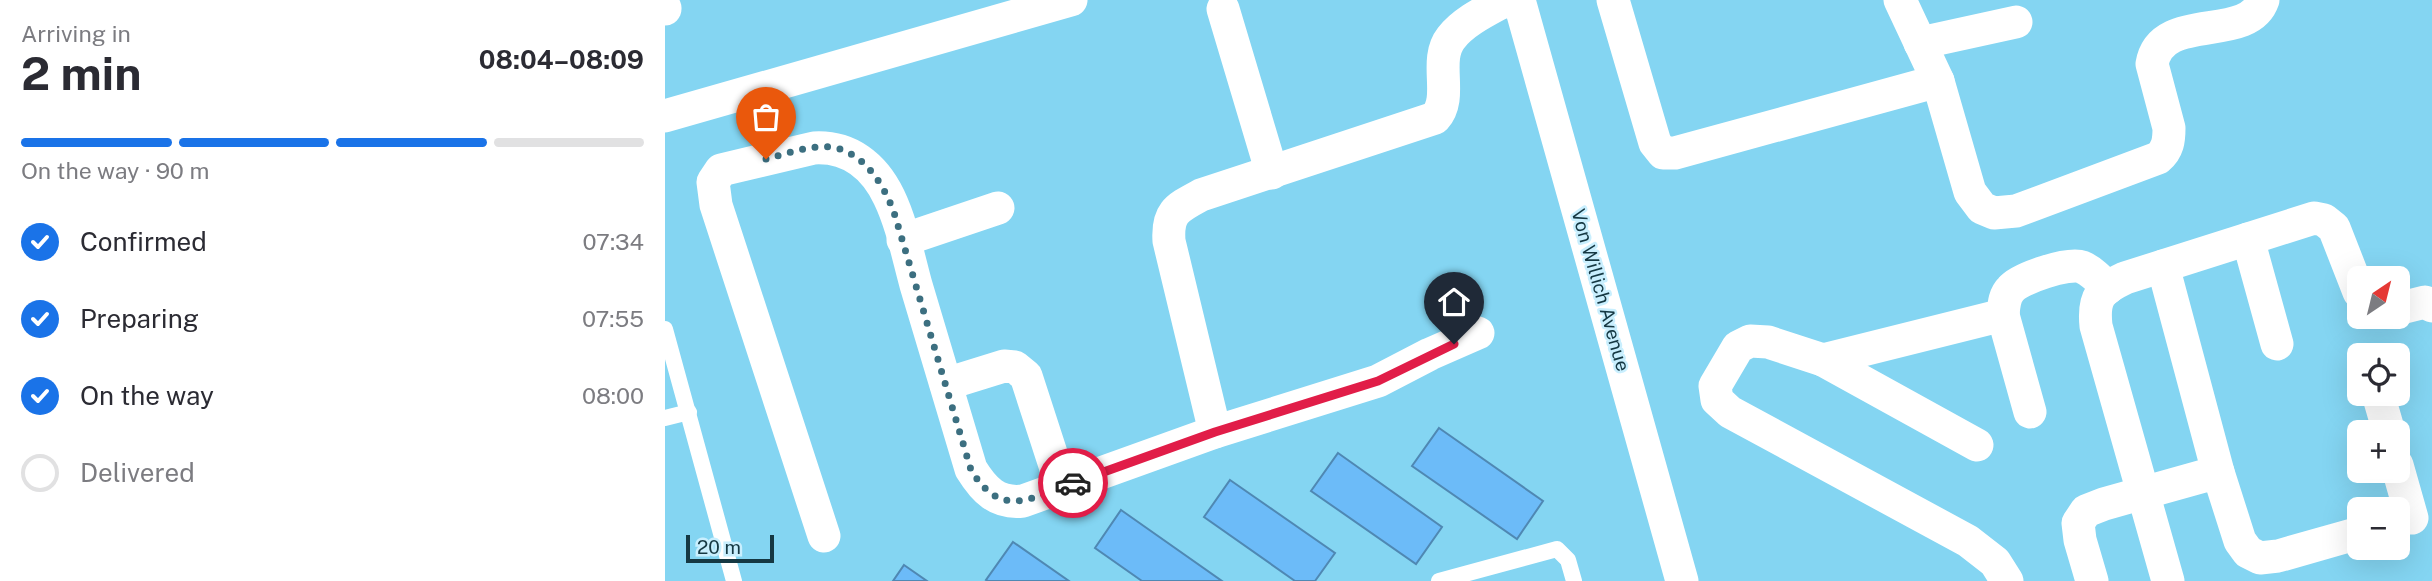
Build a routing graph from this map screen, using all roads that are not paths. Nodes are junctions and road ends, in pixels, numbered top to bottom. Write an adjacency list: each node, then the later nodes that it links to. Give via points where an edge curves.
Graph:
1 (1071, 0): 11 (street)
2 (1506, 0): 12 (street, via 1450,40 1444,57 1443,106 1434,118)
3 (1519, 0): 42 (street, Von Willich Avenue)
4 (1613, 0): 10 (street, via 1655,143 1663,153)
5 (1900, 0): 9 (street)
6 (2263, 0): 10 (street, via 2248,19 2175,35 2154,54 2152,64 2169,128 2158,159 2016,211 1994,213 1973,197)
7 (1223, 9): 12 (street)
8 (2016, 22): 9 (street)
9 (1920, 43): 10 (street)
10 (1938, 81)
11 (665, 116)
12 (1272, 173): 30 (street, via 1201,195 1180,207 1169,222 1169,241)
13 (998, 208): 15 (street)
14 (2248, 239): 16 (street); 17 (street, via 2313,218 2324,220 2334,228); 24 (street)
15 (903, 240): 26 (street); 37 (street, via 880,183 856,156 842,150 814,148 742,164 721,170 713,182 716,205)
16 (2163, 266): 18 (street); 32 (street)
17 (2349, 266)
18 (2108, 288): 21 (street, via 2083,267 2070,265 2019,282 2009,290); 35 (street, via 2094,307 2096,326)
19 (2410, 306): 20 (street, via 2425,302)
20 (2432, 306)
21 (2003, 315): 25 (street); 28 (street)
22 (665, 329): 27 (lane)
23 (1478, 333): 30 (street, via 1378,381)
24 (2277, 344)
25 (1823, 360): 31 (street); 43 (street, via 1768,342 1750,341 1738,347 1724,368 1715,386 1717,400 1730,412 1968,541 1995,562)
26 (946, 384): 34 (street, via 971,470 985,489 1011,502); 34 (street, via 1004,366 1015,367 1026,376)
27 (689, 412): 29 (lane); 39 (lane)
28 (2030, 412)
29 (665, 418)
30 (1215, 432): 34 (street)
31 (1977, 445)
32 (2218, 472): 35 (street); 38 (street, via 2239,541 2260,558)
33 (2403, 483): 36 (street)
34 (1062, 487)
35 (2143, 492): 44 (street, via 2085,511 2078,523); 45 (street)
36 (2414, 517)
37 (824, 536)
38 (2347, 536)
39 (734, 581)
40 (1439, 581): 41 (lane, via 1557,549 1568,560)
41 (1574, 581)
42 (1682, 581)
43 (2007, 581)
44 (2092, 581)
45 (2168, 581)

